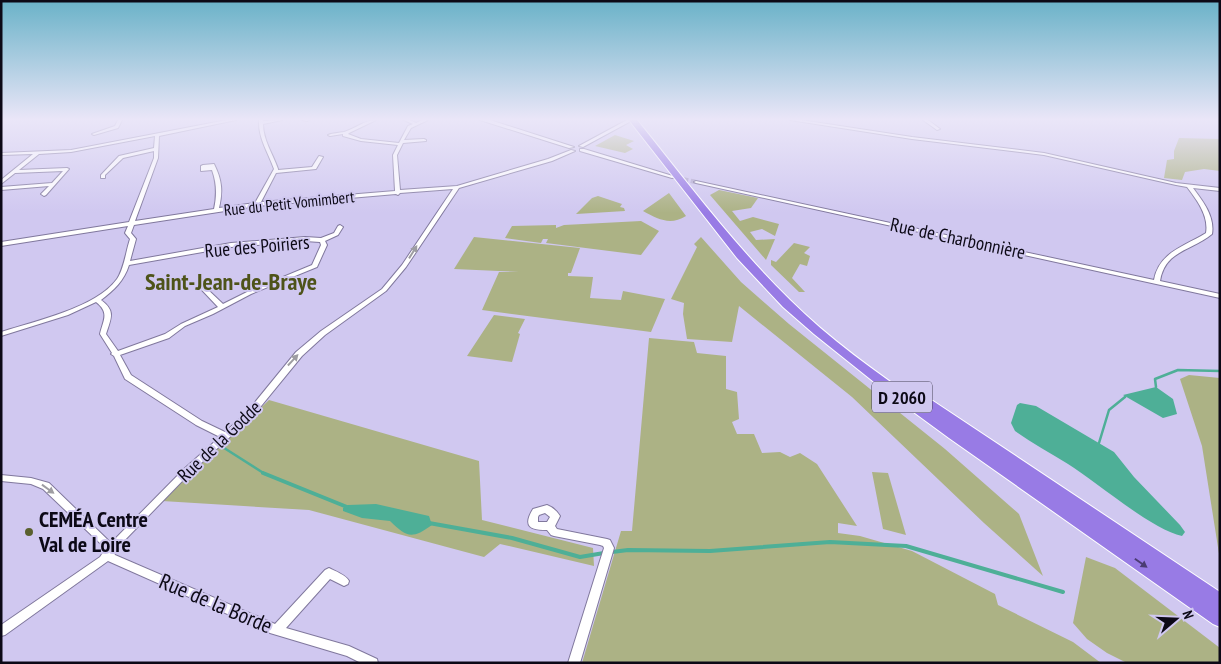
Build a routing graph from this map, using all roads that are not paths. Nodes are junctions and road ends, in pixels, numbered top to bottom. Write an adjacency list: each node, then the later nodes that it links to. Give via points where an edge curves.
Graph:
1 (64, 151): 11 (street)
2 (148, 151): 17 (street, via 121,157)
3 (157, 151): 30 (street)
4 (269, 151): 16 (street)
5 (397, 151): 26 (street)
6 (568, 151): 23 (street, Rue du Petit Vomimbert, via 550,160)
7 (591, 151): 18 (street)
8 (658, 151): 48 (highway, D 2060, one-way to 48, via 763,281 818,331 954,434)
9 (667, 151): 47 (highway, D 2060, via 734,239 811,315 903,388)
10 (1019, 151): 22 (street)
11 (37, 153): 12 (street); 15 (street)
12 (1, 154)
13 (321, 157): 16 (street, via 314,168)
14 (214, 168): 29 (street, via 221,187)
15 (14, 172): 20 (street); 21 (street, via 67,169)
16 (275, 172): 28 (street)
17 (103, 177)
18 (674, 177)
19 (696, 182): 35 (street, Rue de Charbonnière)
20 (1, 183)
21 (52, 184): 24 (street); 27 (street)
22 (1189, 186): 25 (street); 35 (street, via 1211,228 1209,234 1165,260)
23 (457, 187): 26 (street, Rue du Petit Vomimbert); 42 (street, Rue de la Godde, one-way to 23, via 250,414 299,354 323,332 384,290 396,278)
24 (1, 189)
25 (1220, 190)
26 (398, 193): 28 (street, Rue du Petit Vomimbert)
27 (44, 194)
28 (257, 204): 29 (street, Rue du Petit Vomimbert)
29 (216, 210): 30 (street, Rue du Petit Vomimbert)
30 (131, 224): 33 (street, Rue du Petit Vomimbert); 34 (street, via 128,233 133,239)
31 (340, 227): 32 (street, via 336,234)
32 (322, 240): 34 (street, Rue des Poiriers, via 232,245); 39 (street, Rue des Poiriers, via 324,248 314,266)
33 (1, 244)
34 (125, 264): 38 (street, via 119,281)
35 (1157, 282): 37 (street, Rue de Charbonnière)
36 (202, 287): 39 (street)
37 (1220, 296)
38 (96, 299): 40 (street, via 55,317); 41 (street, via 108,308 110,316 103,334)
39 (222, 307): 41 (street, Rue des Poiriers, via 166,336)
40 (1, 334)
41 (115, 354): 42 (street, via 128,377 190,418)
42 (226, 436): 45 (street, Rue de la Godde)
43 (1, 478): 45 (street, Rue de la Borde, one-way to 45, via 46,486)
44 (550, 526): 52 (street, via 554,532 607,543 609,552)
45 (110, 550): 49 (street, Rue de la Borde, via 111,558); 50 (street, Rue de la Godde, via 103,560)
46 (344, 581): 49 (street, via 329,573)
47 (1220, 603)
48 (1220, 618)
49 (277, 630): 51 (street, Rue de la Borde, via 349,651)
50 (1, 631)
51 (373, 663)
52 (574, 663)

